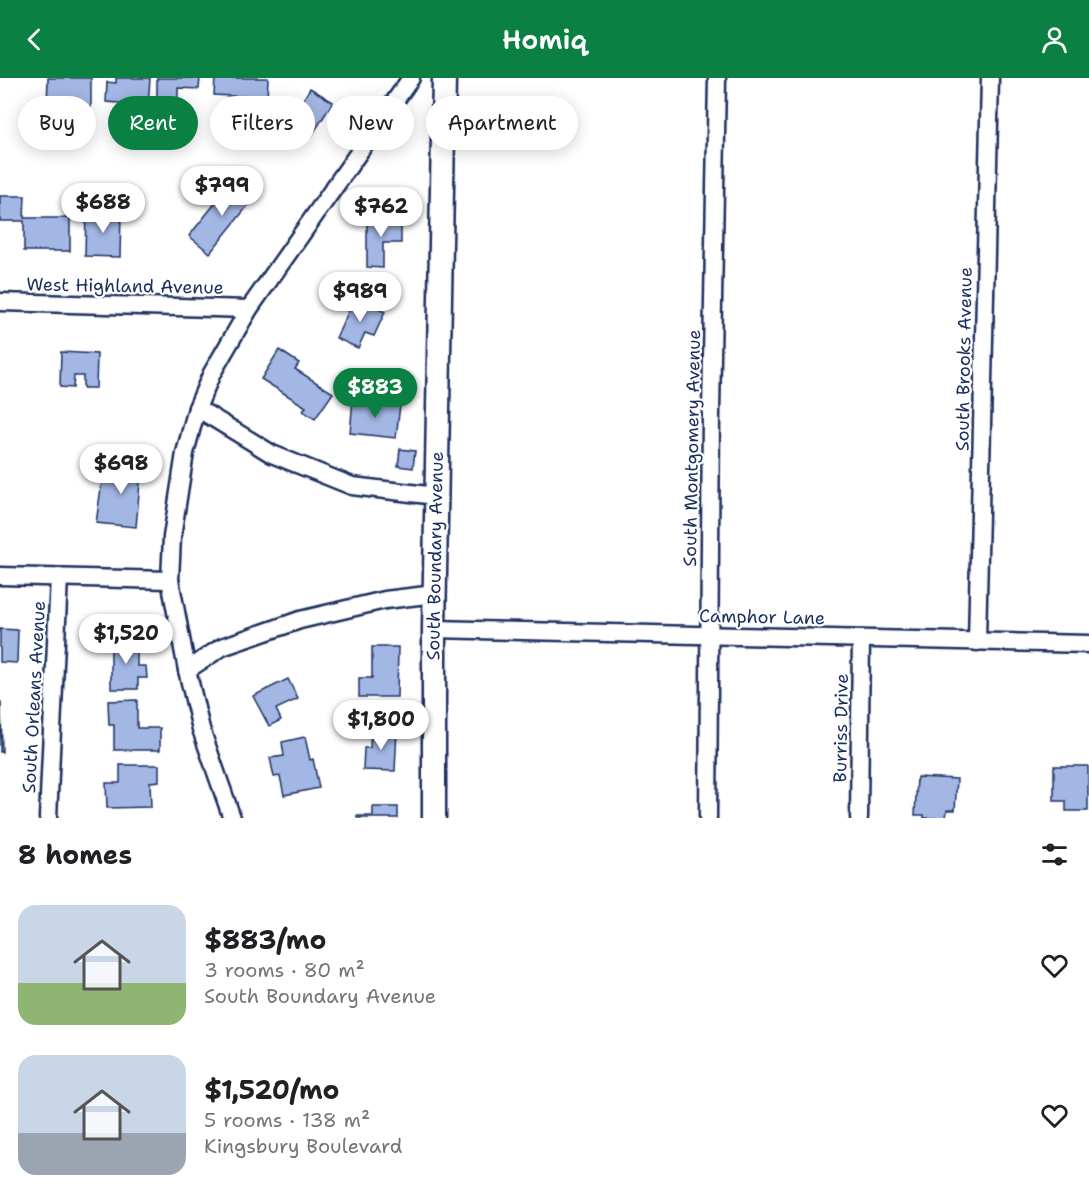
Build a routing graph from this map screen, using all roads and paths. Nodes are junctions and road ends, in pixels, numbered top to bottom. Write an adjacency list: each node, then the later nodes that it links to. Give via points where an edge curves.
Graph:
1 (411, 78): 6 (street)
2 (444, 78): 8 (street, South Boundary Avenue)
3 (717, 78): 14 (street, South Montgomery Avenue)
4 (990, 78): 16 (street, South Brooks Avenue)
5 (0, 302): 6 (street, West Highland Avenue)
6 (249, 309): 7 (street)
7 (197, 408): 8 (street, via 272,454 352,486); 11 (street, via 185,453 172,537)
8 (436, 496): 12 (street, South Boundary Avenue)
9 (0, 576): 10 (street)
10 (59, 577): 11 (street); 19 (street, South Orleans Avenue)
11 (170, 580): 18 (street)
12 (435, 594): 13 (street, South Boundary Avenue); 18 (street, via 385,600 300,620 222,647)
13 (434, 629): 14 (street, Camphor Lane); 21 (street, South Boundary Avenue)
14 (709, 635): 15 (street, Camphor Lane); 22 (street, South Montgomery Avenue)
15 (861, 639): 16 (street, Camphor Lane); 23 (street, Burriss Drive)
16 (977, 642): 17 (street, Camphor Lane)
17 (1089, 645)
18 (187, 670): 20 (street, via 201,729)
19 (48, 818)
20 (232, 818)
21 (434, 818)
22 (708, 818)
23 (859, 818)

